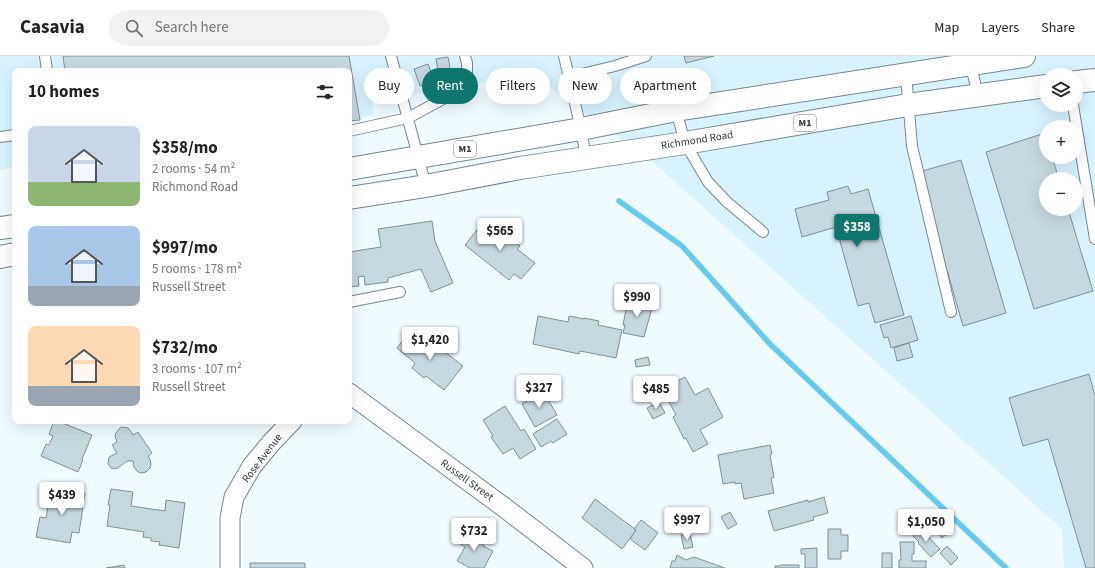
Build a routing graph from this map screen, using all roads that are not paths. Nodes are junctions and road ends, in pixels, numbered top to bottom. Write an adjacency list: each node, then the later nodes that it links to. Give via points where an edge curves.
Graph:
1 (45, 56): 8 (lane)
2 (391, 56): 20 (lane)
3 (465, 56): 20 (lane, via 467,75 465,83 458,91)
4 (564, 56): 9 (lane)
5 (646, 56): 10 (lane)
6 (1024, 56): 7 (highway, M1)
7 (969, 60): 11 (highway, M1); 15 (lane)
8 (47, 68)
9 (567, 68)
10 (607, 68)
11 (906, 74): 17 (lane); 18 (highway, M1)
12 (1095, 80): 13 (highway)
13 (1083, 81)
14 (1039, 87): 15 (highway, Richmond Road / M1)
15 (978, 95): 17 (highway, Richmond Road / M1)
16 (575, 104): 21 (lane)
17 (908, 106): 25 (highway, Richmond Road / M1); 39 (lane, via 912,146)
18 (676, 110): 21 (highway, M1); 25 (lane)
19 (1074, 112): 34 (lane)
20 (408, 118): 22 (lane); 26 (lane)
21 (581, 129): 26 (highway, M1); 27 (lane)
22 (352, 131)
23 (12, 135): 24 (lane)
24 (0, 137)
25 (685, 143): 27 (highway, Richmond Road / M1); 33 (lane, via 708,182 727,202)
26 (419, 156): 28 (highway, M1); 29 (lane)
27 (586, 158): 29 (highway, Richmond Road / M1)
28 (352, 168)
29 (426, 186): 30 (highway, Richmond Road / M1)
30 (352, 198)
31 (12, 226): 32 (highway)
32 (0, 228)
33 (763, 232)
34 (1095, 239)
35 (12, 255): 36 (highway)
36 (0, 257)
37 (400, 292): 38 (lane)
38 (352, 301)
39 (950, 312)
40 (352, 395): 43 (street, Russell Street)
41 (289, 424): 42 (street, Rose Avenue, via 252,466 234,497 230,518)
42 (230, 568)
43 (583, 568)

